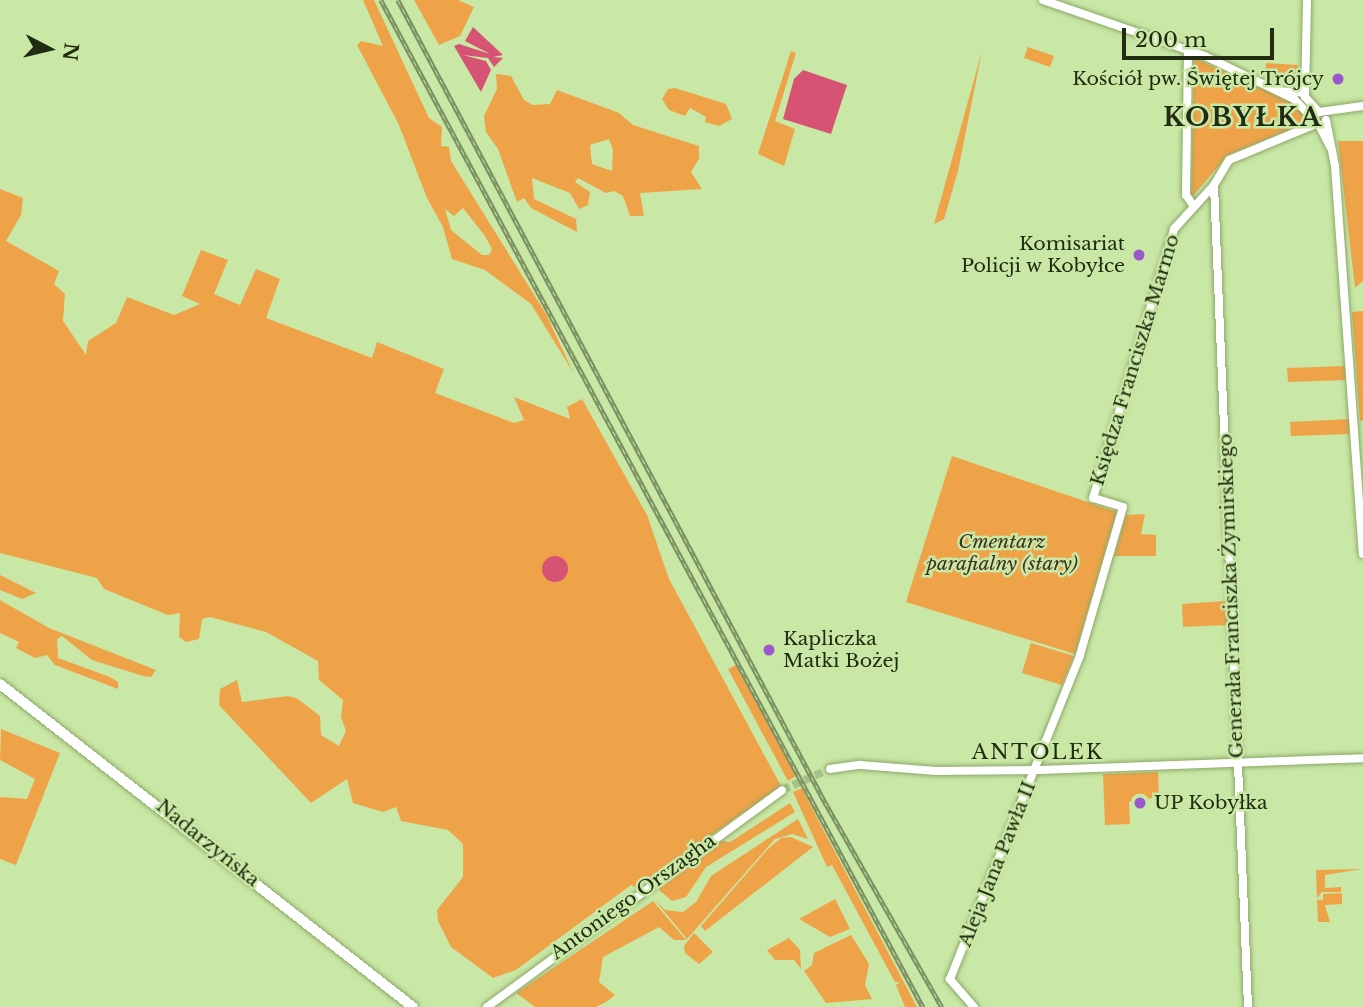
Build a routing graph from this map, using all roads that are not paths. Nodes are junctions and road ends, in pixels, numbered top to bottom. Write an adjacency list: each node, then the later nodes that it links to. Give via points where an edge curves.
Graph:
1 (1043, 0): 3 (street)
2 (1307, 0): 4 (street, via 1306,64)
3 (1188, 49): 4 (street, via 1269,88); 8 (street, via 1186,195)
4 (1299, 95): 6 (street)
5 (1363, 108): 6 (street)
6 (1319, 119): 7 (street, via 1229,160); 10 (street, via 1334,157)
7 (1213, 185): 8 (street); 13 (street, Generała Franciszka Żymirskiego)
8 (1193, 205): 9 (street, Księdza Franciszka Marmo, via 1178,223 1093,498)
9 (1124, 507): 15 (street, Aleja Jana Pawła II, via 1080,655)
10 (1363, 554)
11 (0, 684): 17 (main road, Nadarzyńska)
12 (1363, 758): 13 (street)
13 (1237, 762): 15 (street); 20 (street, Generała Franciszka Żymirskiego)
14 (831, 769): 15 (street, via 879,765 936,771)
15 (1035, 770): 19 (street, Aleja Jana Pawła II, via 950,982)
16 (782, 790): 18 (street, Antoniego Orszagha)
17 (413, 1007)
18 (487, 1007)
19 (974, 1007)
20 (1248, 1007)

